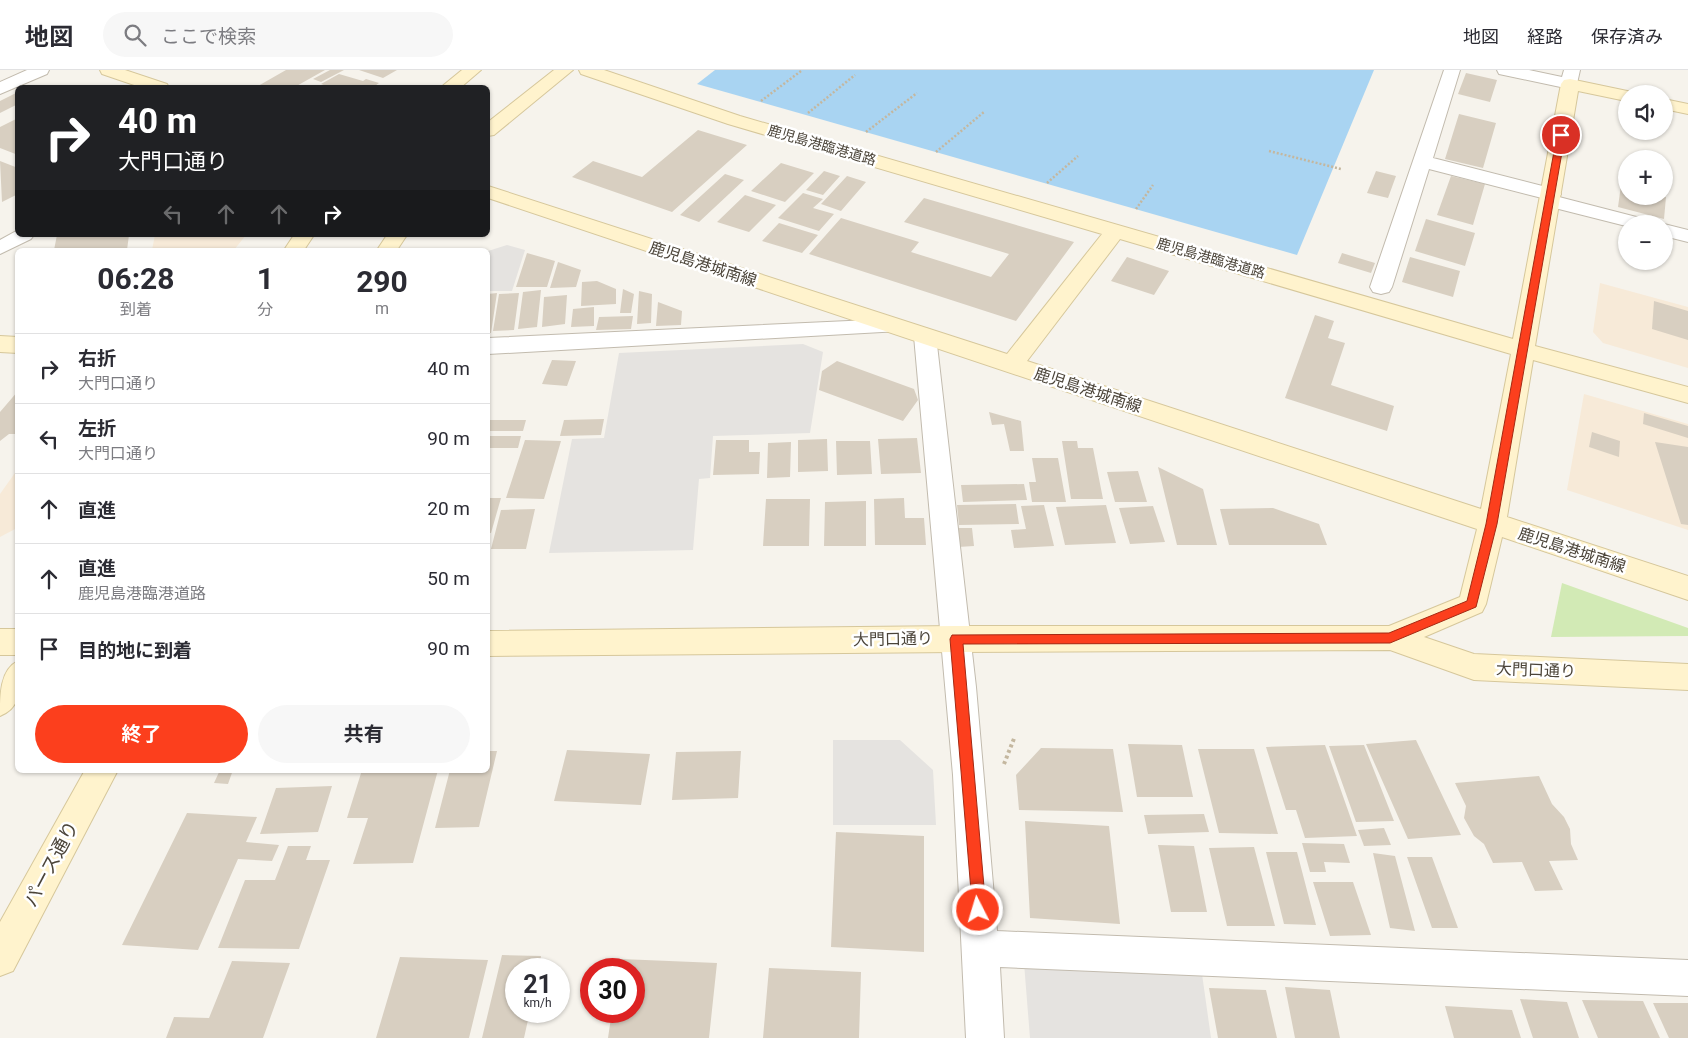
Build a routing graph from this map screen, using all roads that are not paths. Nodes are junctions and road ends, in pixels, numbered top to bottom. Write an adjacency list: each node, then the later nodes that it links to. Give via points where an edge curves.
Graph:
1 (40, 70): 11 (street)
2 (108, 70): 9 (street)
3 (473, 70): 10 (street)
4 (565, 70): 15 (street)
5 (587, 70): 20 (street, 鹿児島港臨港道路, via 734,120)
6 (1452, 70): 16 (street)
7 (1505, 70): 8 (street)
8 (1571, 77): 12 (street); 18 (street)
9 (152, 85)
10 (452, 85)
11 (0, 89)
12 (1618, 93)
13 (1673, 106): 14 (street)
14 (1688, 110)
15 (490, 129)
16 (1422, 161): 18 (street); 29 (street)
17 (490, 193): 30 (street, 鹿児島港城南線)
18 (1550, 198): 19 (street); 35 (street)
19 (1618, 218)
20 (1116, 230): 35 (street, 鹿児島港臨港道路); 36 (street)
21 (1673, 232): 22 (street)
22 (1688, 236)
23 (20, 237): 26 (street)
24 (303, 237): 27 (street)
25 (396, 237): 28 (street)
26 (0, 248)
27 (295, 248)
28 (388, 248)
29 (1381, 287)
30 (892, 326): 31 (street, 鹿児島港城南線); 34 (street)
31 (925, 336): 36 (street, 鹿児島港城南線); 41 (street)
32 (0, 344): 33 (street)
33 (15, 345)
34 (490, 346)
35 (1523, 350): 37 (street, 鹿児島港臨港道路); 38 (street)
36 (1011, 365): 38 (street, 鹿児島港城南線)
37 (1688, 395)
38 (1492, 524): 39 (street, 鹿児島港城南線); 40 (street, 大門口通り, via 1472,604)
39 (1688, 588)
40 (1390, 638): 41 (street, 大門口通り); 45 (street, 大門口通り, via 1474,667)
41 (956, 639): 44 (street, 大門口通り); 49 (street)
42 (0, 642): 43 (street)
43 (15, 642)
44 (490, 644)
45 (1688, 677)
46 (15, 679): 47 (street)
47 (0, 702)
48 (100, 773): 50 (street, パース通り)
49 (982, 948): 51 (street); 52 (street)
50 (0, 958)
51 (1688, 978)
52 (985, 1038)

